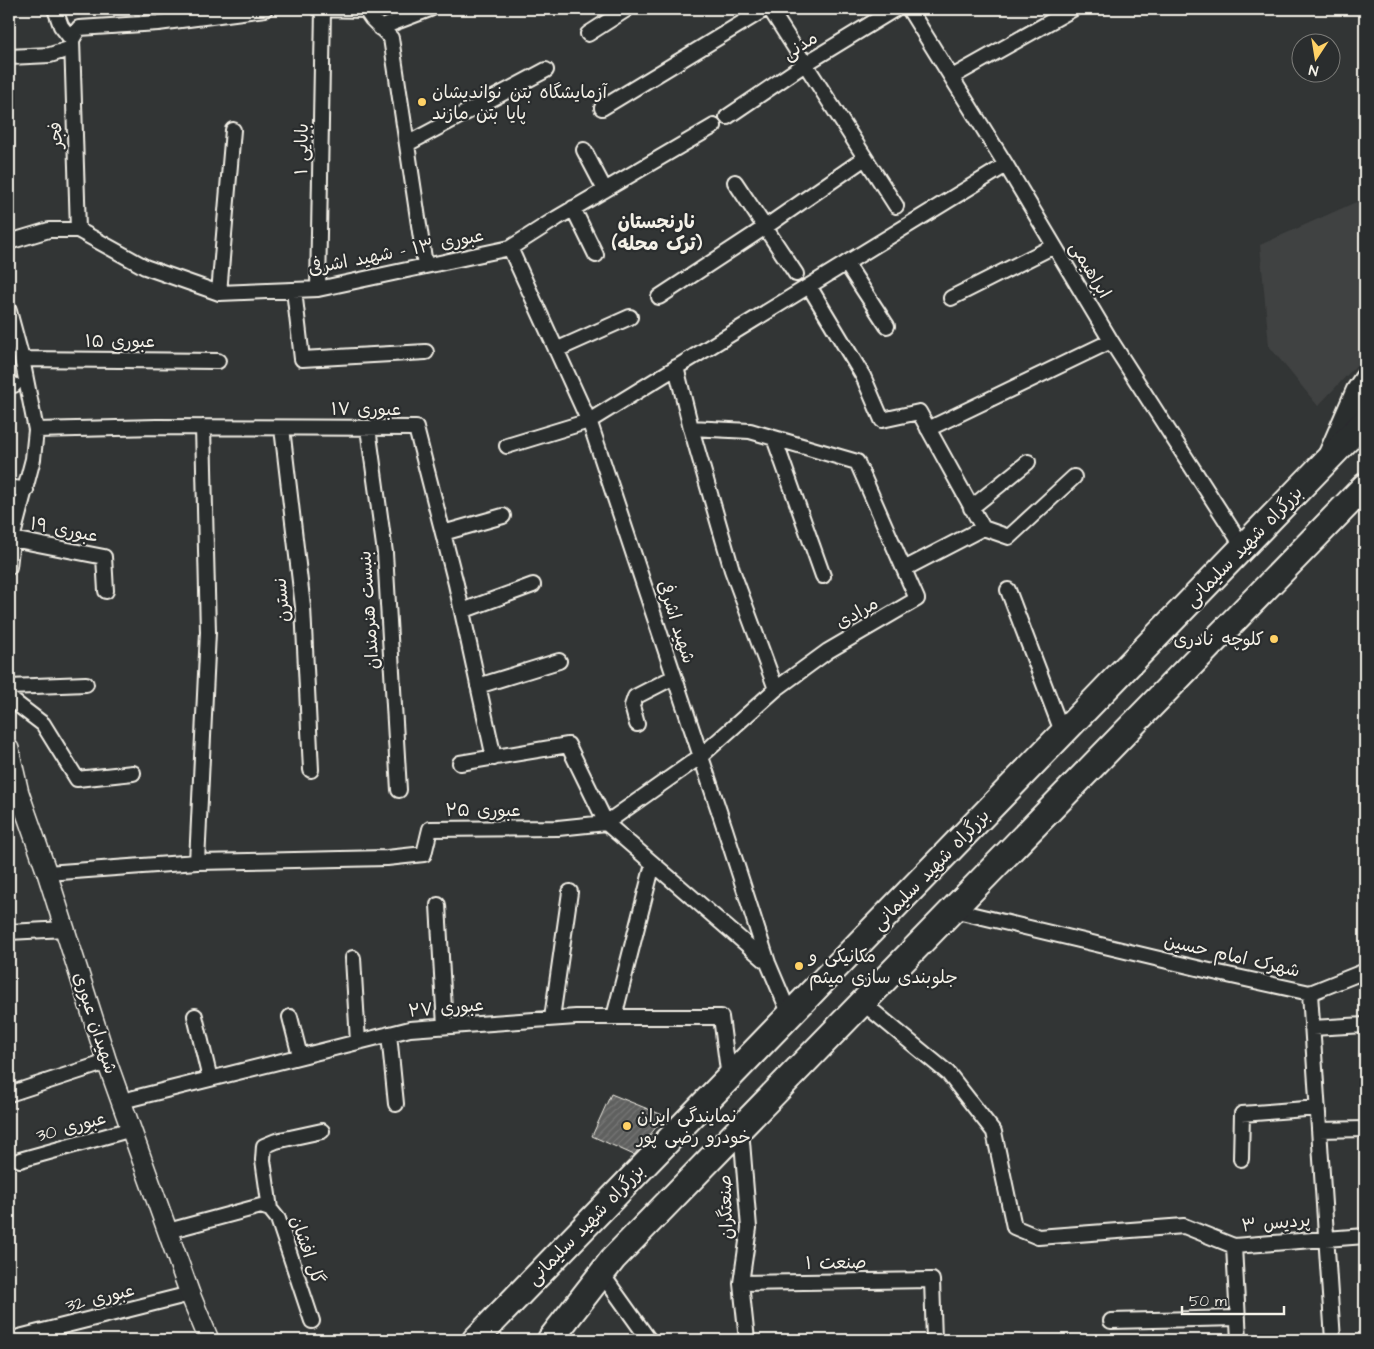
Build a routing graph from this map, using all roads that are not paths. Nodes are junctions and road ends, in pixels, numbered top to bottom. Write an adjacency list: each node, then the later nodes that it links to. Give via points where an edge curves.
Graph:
1 (55, 9): 15 (street)
2 (265, 9): 15 (street, via 158,23 79,28)
3 (318, 9): 4 (street)
4 (322, 9): 5 (street); 42 (street, بابایی ۱)
5 (365, 9): 13 (street)
6 (430, 9): 13 (street)
7 (627, 9): 14 (street)
8 (765, 9): 20 (street)
9 (770, 9): 17 (street)
10 (895, 9): 17 (street, مدنی)
11 (909, 9): 19 (street, ابراهیمی)
12 (1073, 9): 19 (street)
13 (380, 28): 24 (street, via 391,38)
14 (588, 34)
15 (72, 44): 16 (street, via 50,55); 33 (street, فجر)
16 (9, 57)
17 (805, 64): 21 (street, مدنی); 26 (street)
18 (546, 70): 24 (street)
19 (952, 78): 27 (street, ابراهیمی)
20 (602, 108)
21 (727, 117)
22 (714, 126): 29 (street, عبوری ۱۳ - شهید اشرفی)
23 (233, 130): 44 (street)
24 (407, 144): 39 (street)
25 (584, 150): 29 (street)
26 (865, 158): 30 (street); 32 (street)
27 (1006, 165): 35 (street, ابراهیمی); 38 (street)
28 (735, 182): 32 (street)
29 (605, 190): 31 (street, عبوری ۱۳ - شهید اشرفی)
30 (896, 206)
31 (573, 208): 36 (street, عبوری ۱۳ - شهید اشرفی); 37 (street)
32 (764, 228): 40 (street); 45 (street)
33 (78, 230): 34 (street, عبوری ۱۳ - شهید اشرفی, via 49,230); 44 (street, عبوری ۱۳ - شهید اشرفی, via 145,267)
34 (9, 242)
35 (1054, 246): 46 (street); 50 (street, ابراهیمی)
36 (510, 248): 39 (street, عبوری ۱۳ - شهید اشرفی); 51 (street, شهید اشرفی)
37 (596, 255)
38 (846, 263): 41 (street); 49 (street)
39 (425, 265): 42 (street, عبوری ۱۳ - شهید اشرفی)
40 (796, 274)
41 (809, 286): 55 (street); 63 (street, via 863,376 882,420 919,412)
42 (318, 289): 43 (street, عبوری ۱۳ - شهید اشرفی)
43 (294, 290): 44 (street, عبوری ۱۳ - شهید اشرفی); 52 (street, via 302,359)
44 (219, 293)
45 (659, 297)
46 (952, 298)
47 (9, 311): 53 (street)
48 (630, 317): 51 (street)
49 (887, 326)
50 (1111, 341): 63 (street); 78 (street, ابراهیمی)
51 (556, 350): 57 (street, شهید اشرفی)
52 (426, 352)
53 (22, 359): 54 (street, عبوری ۱۵); 64 (street)
54 (218, 361)
55 (676, 367): 57 (street); 62 (street)
56 (1365, 379): 67 (main road)
57 (589, 421): 66 (street); 87 (street, شهید اشرفی)
58 (1365, 421): 67 (highway, بزرگراه شهید سلیمانی)
59 (203, 427): 60 (street, عبوری ۱۷); 64 (street, عبوری ۱۷); 104 (street, via 208,632)
60 (282, 428): 61 (street, عبوری ۱۷); 99 (street, نسترن, via 302,607)
61 (368, 428): 76 (street, عبوری ۱۷, via 416,428); 102 (street, بنبست هنرمندان, via 385,553)
62 (691, 428): 65 (street, via 750,431); 91 (street, via 732,570)
63 (928, 429): 73 (street)
64 (36, 430): 72 (street)
65 (774, 438): 80 (street, مرادی, via 857,462); 81 (street)
66 (507, 446)
67 (1328, 460): 78 (highway, بزرگراه شهید سلیمانی)
68 (1028, 462): 73 (street)
69 (1074, 477): 75 (street, via 1009,537)
70 (1365, 486): 109 (highway)
71 (9, 487): 72 (street)
72 (26, 490): 77 (street)
73 (971, 508): 75 (street)
74 (503, 516): 76 (street)
75 (983, 528): 80 (street)
76 (443, 533): 85 (street, عبوری ۱۷)
77 (12, 539): 79 (street); 84 (street, عبوری ۱۹, via 104,557)
78 (1243, 547): 94 (highway, بزرگراه شهید سلیمانی)
79 (9, 566)
80 (904, 569): 91 (street, مرادی, via 918,599 828,651)
81 (823, 576)
82 (532, 585): 85 (street)
83 (1008, 590): 94 (street)
84 (106, 591)
85 (462, 611): 89 (street, عبوری ۱۷)
86 (559, 661): 89 (street)
87 (674, 677): 93 (street, via 634,697 632,706); 96 (street, شهید اشرفی)
88 (86, 684): 90 (street)
89 (478, 686): 97 (street, عبوری ۱۷)
90 (9, 687)
91 (776, 689): 96 (street, مرادی)
92 (9, 698): 101 (street, via 43,724 77,779)
93 (637, 724)
94 (1063, 734): 117 (highway, بزرگراه شهید سلیمانی)
95 (9, 749): 100 (main road, شهیدان عبوری)
96 (701, 756): 103 (street, مرادی); 113 (street, شهید اشرفی)
97 (494, 758): 98 (street); 103 (street, via 568,745)
98 (460, 763)
99 (311, 770)
100 (12, 773): 106 (main road, شهیدان عبوری)
101 (133, 773)
102 (399, 790)
103 (606, 823): 104 (street, عبوری ۲۵, via 558,828 430,829 424,854 387,858); 105 (street)
104 (197, 862): 106 (street, عبوری ۲۵)
105 (653, 864): 113 (street); 120 (street)
106 (47, 873): 110 (main road, شهیدان عبوری)
107 (570, 892): 121 (street)
108 (438, 905): 123 (street)
109 (954, 910): 115 (street, شهرک امام حسین); 116 (highway)
110 (65, 929): 111 (street); 128 (main road, شهیدان عبوری)
111 (9, 932)
112 (353, 958): 126 (street)
113 (768, 963): 117 (street, شهید اشرفی)
114 (1365, 972): 115 (street)
115 (1310, 992): 124 (street, شهرک امام حسین)
116 (863, 1003): 137 (highway); 146 (street, via 948,1073 994,1132 1014,1227 1038,1237 1184,1226)
117 (790, 1015): 129 (highway, بزرگراه شهید سلیمانی)
118 (194, 1016): 130 (street)
119 (290, 1017): 127 (street)
120 (614, 1017): 121 (street, عبوری ۲۷); 129 (street, عبوری ۲۷, via 721,1017)
121 (552, 1018): 123 (street, عبوری ۲۷)
122 (1365, 1025): 124 (street)
123 (445, 1026): 125 (street, عبوری ۲۷)
124 (1312, 1028): 134 (street, شهرک امام حسین)
125 (388, 1034): 126 (street, عبوری ۲۷); 133 (street)
126 (358, 1042): 127 (street, عبوری ۲۷)
127 (300, 1056): 130 (street, عبوری ۲۷)
128 (107, 1062): 131 (street); 132 (main road, شهیدان عبوری)
129 (729, 1078): 156 (highway, بزرگراه شهید سلیمانی)
130 (210, 1079): 132 (street, عبوری ۲۷)
131 (9, 1094)
132 (122, 1101): 136 (main road, شهیدان عبوری)
133 (396, 1104)
134 (1318, 1108): 138 (street, شهرک امام حسین); 140 (street, via 1242,1114)
135 (1365, 1128): 138 (street)
136 (132, 1129): 141 (street, عبوری 30); 143 (main road, شهیدان عبوری)
137 (741, 1129): 147 (highway); 148 (street, صنعتگران, via 749,1228)
138 (1319, 1130): 145 (street, شهرک امام حسین)
139 (322, 1131): 142 (street, via 264,1146)
140 (1241, 1159)
141 (20, 1160)
142 (270, 1209): 143 (street, گل افشان, via 261,1206); 151 (street, گل افشان, via 278,1219)
143 (168, 1231): 149 (main road, شهیدان عبوری)
144 (1365, 1236): 145 (street, پردیس ۳)
145 (1326, 1238): 146 (street, پردیس ۳); 162 (street, شهرک امام حسین)
146 (1234, 1246): 150 (street, پردیس ۳)
147 (608, 1267): 157 (highway); 158 (street)
148 (741, 1283): 159 (street, صنعتگران); 160 (street, صنعت ۱, via 932,1280)
149 (190, 1294): 153 (street, عبوری 32); 154 (main road, شهیدان عبوری); 155 (main road, شهیدان عبوری)
150 (1238, 1318): 152 (street); 161 (street, پردیس ۳)
151 (312, 1321)
152 (1111, 1321)
153 (19, 1337)
154 (197, 1340)
155 (209, 1340)
156 (475, 1340)
157 (550, 1340)
158 (648, 1340)
159 (747, 1340)
160 (934, 1340)
161 (1239, 1340)
162 (1333, 1340)

